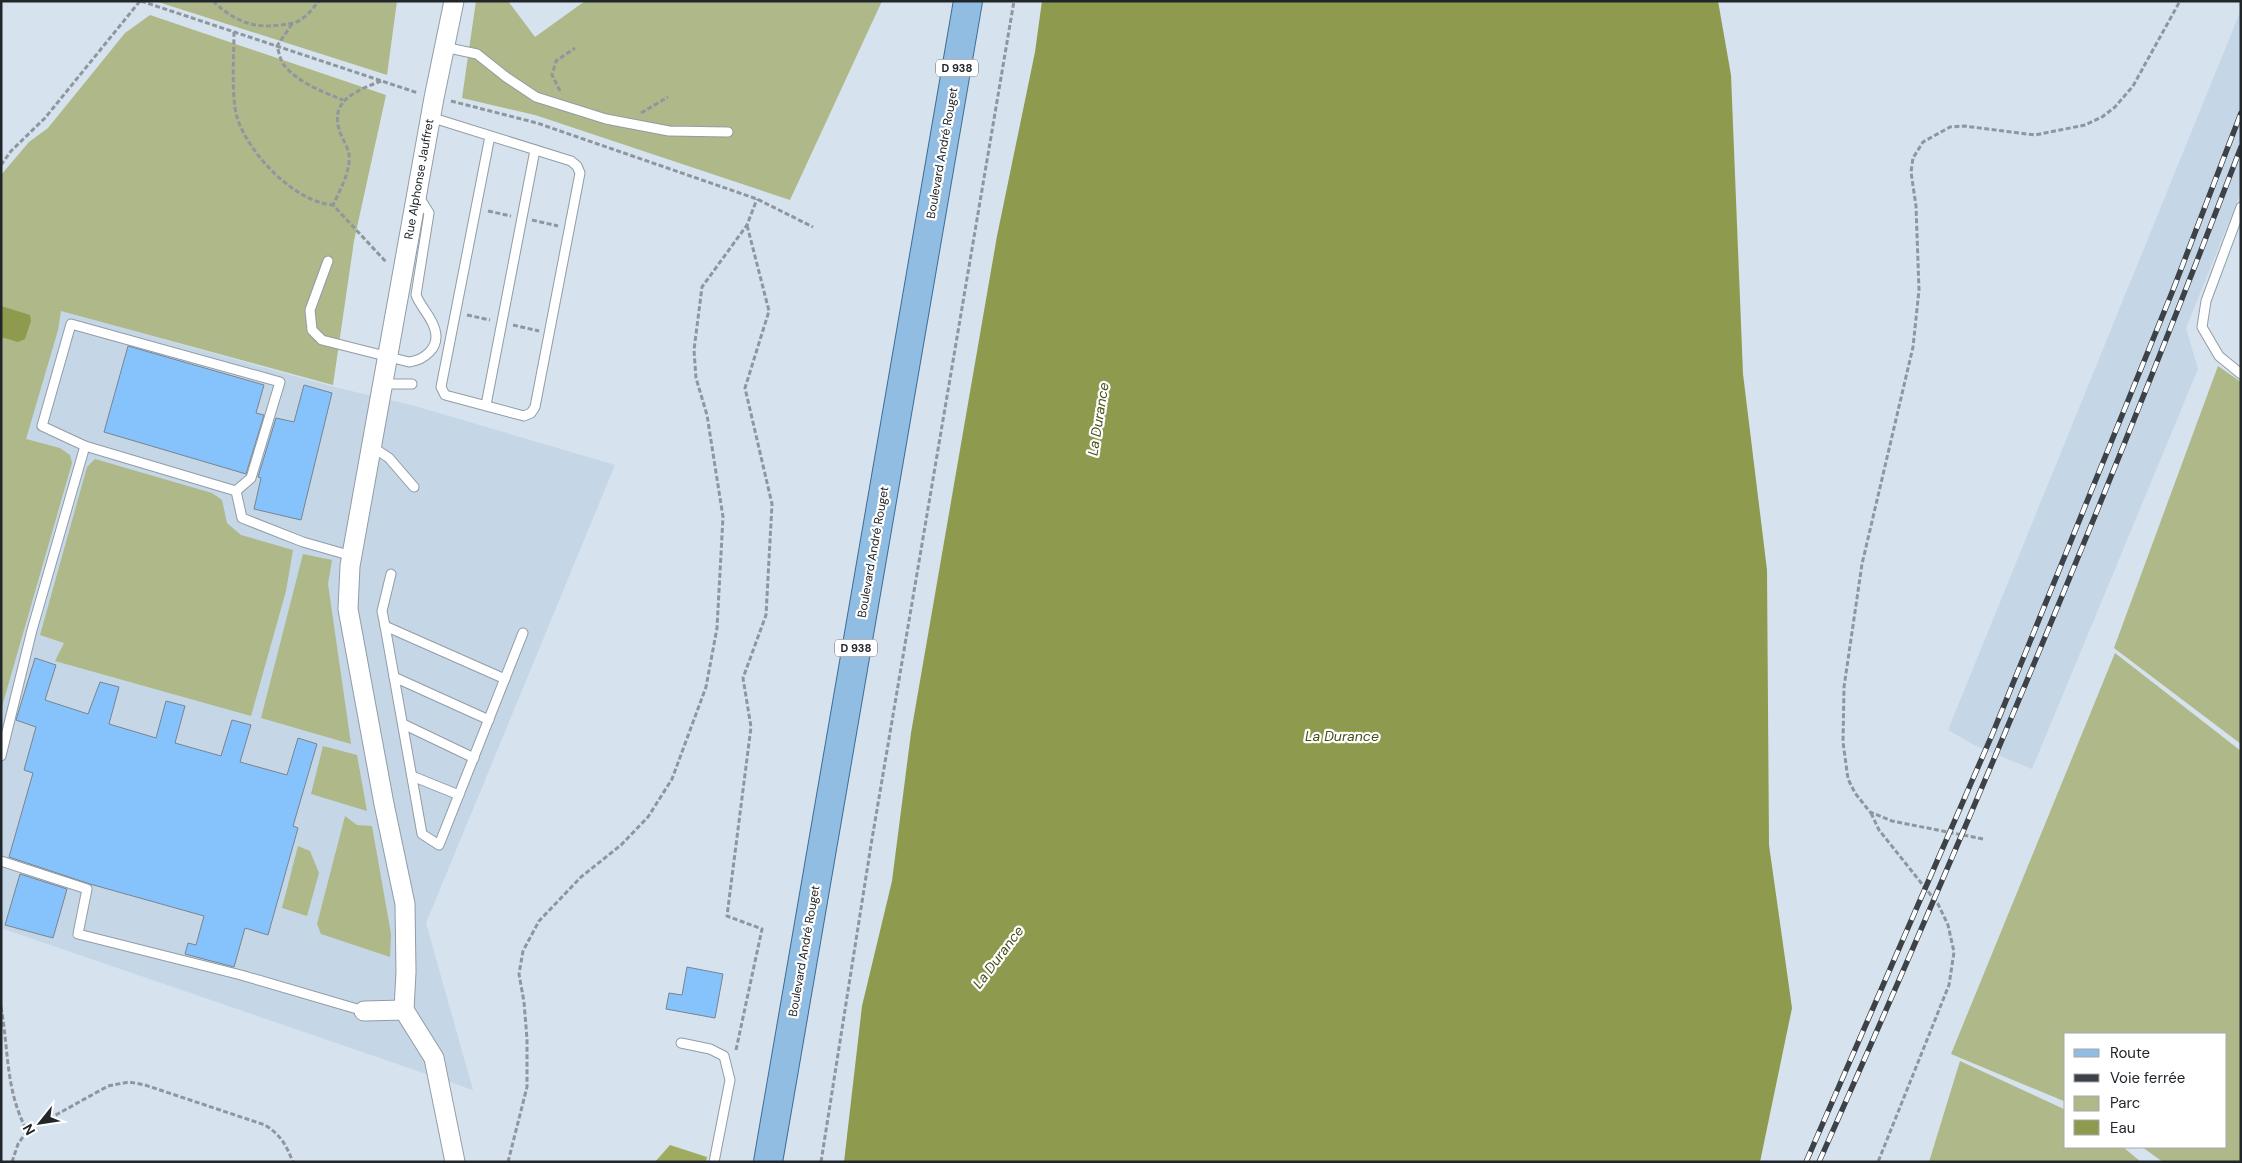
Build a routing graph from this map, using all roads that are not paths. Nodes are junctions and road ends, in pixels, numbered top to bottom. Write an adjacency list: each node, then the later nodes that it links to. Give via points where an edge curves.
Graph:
1 (454, 1): 3 (street, Rue Alphonse Jauffret)
2 (968, 1): 40 (main road, Boulevard André Rouget / D 938)
3 (444, 47): 4 (street, Rue Alphonse Jauffret); 5 (lane, via 477,54 536,96 606,119 669,131)
4 (430, 117): 6 (lane); 8 (street, Rue Alphonse Jauffret)
5 (728, 132)
6 (490, 136): 7 (lane); 12 (lane)
7 (535, 150): 17 (lane); 17 (lane, via 572,161 577,166 580,173 570,228 535,407 524,416)
8 (416, 193): 11 (lane, via 429,213 416,295 435,330); 13 (street, Rue Alphonse Jauffret)
9 (2241, 207): 14 (lane, via 2206,301 2202,327 2219,356)
10 (328, 261): 13 (lane, via 310,310 312,330 322,340)
11 (432, 350): 12 (lane); 13 (lane, via 418,361)
12 (448, 354): 17 (lane, via 442,391)
13 (387, 357): 15 (street, Rue Alphonse Jauffret)
14 (2241, 374)
15 (382, 384): 16 (lane); 19 (street, Rue Alphonse Jauffret)
16 (412, 384)
17 (486, 406)
18 (85, 446): 21 (lane); 21 (lane, via 42,426 71,324 280,382 251,478); 30 (lane, via 32,630)
19 (371, 446): 20 (lane, via 389,458); 22 (street, Rue Alphonse Jauffret)
20 (414, 487)
21 (236, 491): 22 (lane, via 242,518 303,542)
22 (352, 556): 35 (street, Rue Alphonse Jauffret, via 348,610 405,904)
23 (392, 574): 24 (lane, via 382,610)
24 (385, 626): 26 (lane); 27 (lane)
25 (523, 633): 27 (lane)
26 (394, 676): 28 (lane); 29 (lane)
27 (505, 679): 28 (lane)
28 (489, 720): 31 (lane)
29 (402, 724): 31 (lane); 32 (lane)
30 (1, 756)
31 (474, 758): 33 (lane)
32 (412, 776): 33 (lane); 33 (lane, via 422,834 440,845)
33 (459, 795)
34 (1, 861): 36 (lane, via 87,889 78,934 241,975)
35 (404, 1010): 36 (street); 38 (street, via 434,1058)
36 (364, 1011)
37 (681, 1043): 39 (lane, via 710,1049 724,1056 730,1080)
38 (455, 1162)
39 (714, 1162)
40 (768, 1162)

